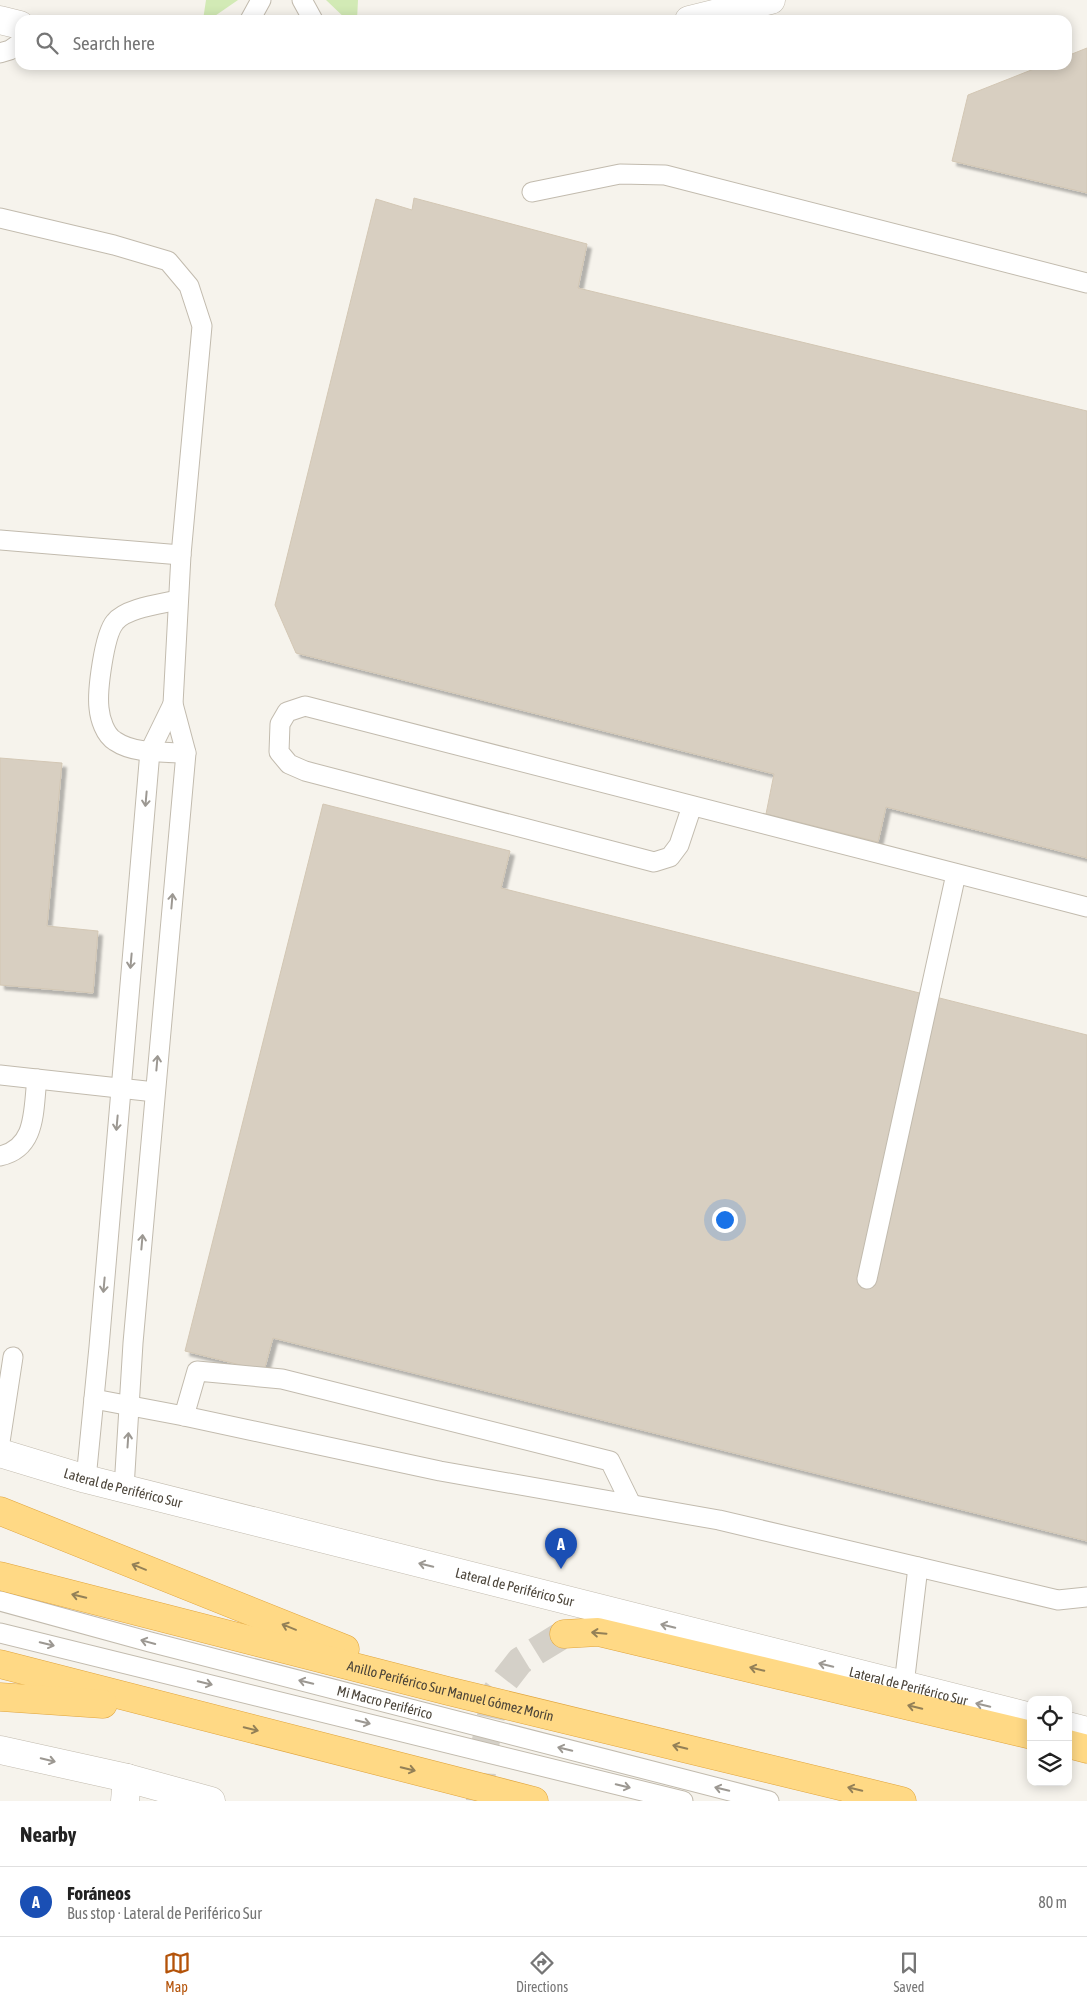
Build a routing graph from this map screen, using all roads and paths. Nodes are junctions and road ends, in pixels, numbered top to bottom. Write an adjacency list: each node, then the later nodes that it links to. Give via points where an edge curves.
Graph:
1 (261, 0): 4 (lane)
2 (302, 0): 5 (lane)
3 (771, 0): 6 (street)
4 (253, 15)
5 (310, 15)
6 (710, 15)
7 (0, 20): 8 (street)
8 (15, 24)
9 (15, 46): 10 (lane)
10 (0, 53)
11 (532, 192): 13 (lane, via 620,174 665,175)
12 (0, 218): 15 (lane, via 114,245 168,262 190,286 202,326)
13 (1087, 283)
14 (0, 540): 15 (lane)
15 (181, 555): 16 (lane)
16 (178, 600): 17 (lane); 18 (lane, via 132,611 115,622 105,645 99,706 103,725 113,740)
17 (173, 704): 18 (lane); 19 (lane)
18 (150, 751): 19 (lane); 25 (lane, one-way to 25)
19 (186, 753): 26 (lane, one-way to 19)
20 (692, 806): 20 (lane, via 679,845 670,857 654,862 305,771 289,764 279,752 280,724 287,712 305,706); 21 (lane)
21 (956, 874): 22 (lane); 28 (lane)
22 (1087, 907)
23 (0, 1075): 24 (lane)
24 (37, 1079): 25 (lane); 27 (lane, via 31,1132 13,1153)
25 (120, 1088): 26 (lane); 30 (lane, one-way to 30)
26 (154, 1092): 31 (lane, one-way to 26)
27 (0, 1156)
28 (867, 1279)
29 (13, 1356): 33 (lane)
30 (94, 1399): 31 (lane); 35 (lane)
31 (130, 1406): 32 (lane); 36 (lane, one-way to 31)
32 (184, 1416): 37 (lane, via 440,1471); 37 (lane, via 197,1371 282,1379 610,1461)
33 (0, 1442)
34 (0, 1453): 35 (street, Lateral de Periférico Sur)
35 (86, 1479): 36 (street, Lateral de Periférico Sur)
36 (124, 1488): 46 (street, Lateral de Periférico Sur, one-way to 36)
37 (631, 1504): 39 (lane, via 718,1520)
38 (0, 1511): 47 (highway, one-way to 38)
39 (918, 1567): 41 (lane, via 1058,1600); 46 (lane)
40 (0, 1576): 47 (highway, Anillo Periférico Sur Manuel Gómez Morín, one-way to 40)
41 (1087, 1597)
42 (0, 1601): 61 (lane, Mi Macro Periférico, one-way to 42)
43 (0, 1633): 60 (lane, Mi Macro Periférico, one-way to 60)
44 (564, 1634): 53 (highway, one-way to 44, via 598,1632)
45 (0, 1664): 49 (highway)
46 (904, 1685): 50 (street, Lateral de Periférico Sur, one-way to 46)
47 (448, 1691): 62 (highway, Anillo Periférico Sur Manuel Gómez Morín, one-way to 47)
48 (0, 1697): 49 (highway)
49 (167, 1708): 59 (highway, one-way to 59)
50 (1027, 1716)
51 (1072, 1727): 52 (street)
52 (1087, 1731)
53 (1027, 1734)
54 (1072, 1745): 55 (highway)
55 (1087, 1749)
56 (0, 1750): 57 (street, one-way to 57)
57 (126, 1790): 58 (street)
58 (211, 1801)
59 (534, 1801)
60 (683, 1801)
61 (769, 1801)
62 (902, 1801)

